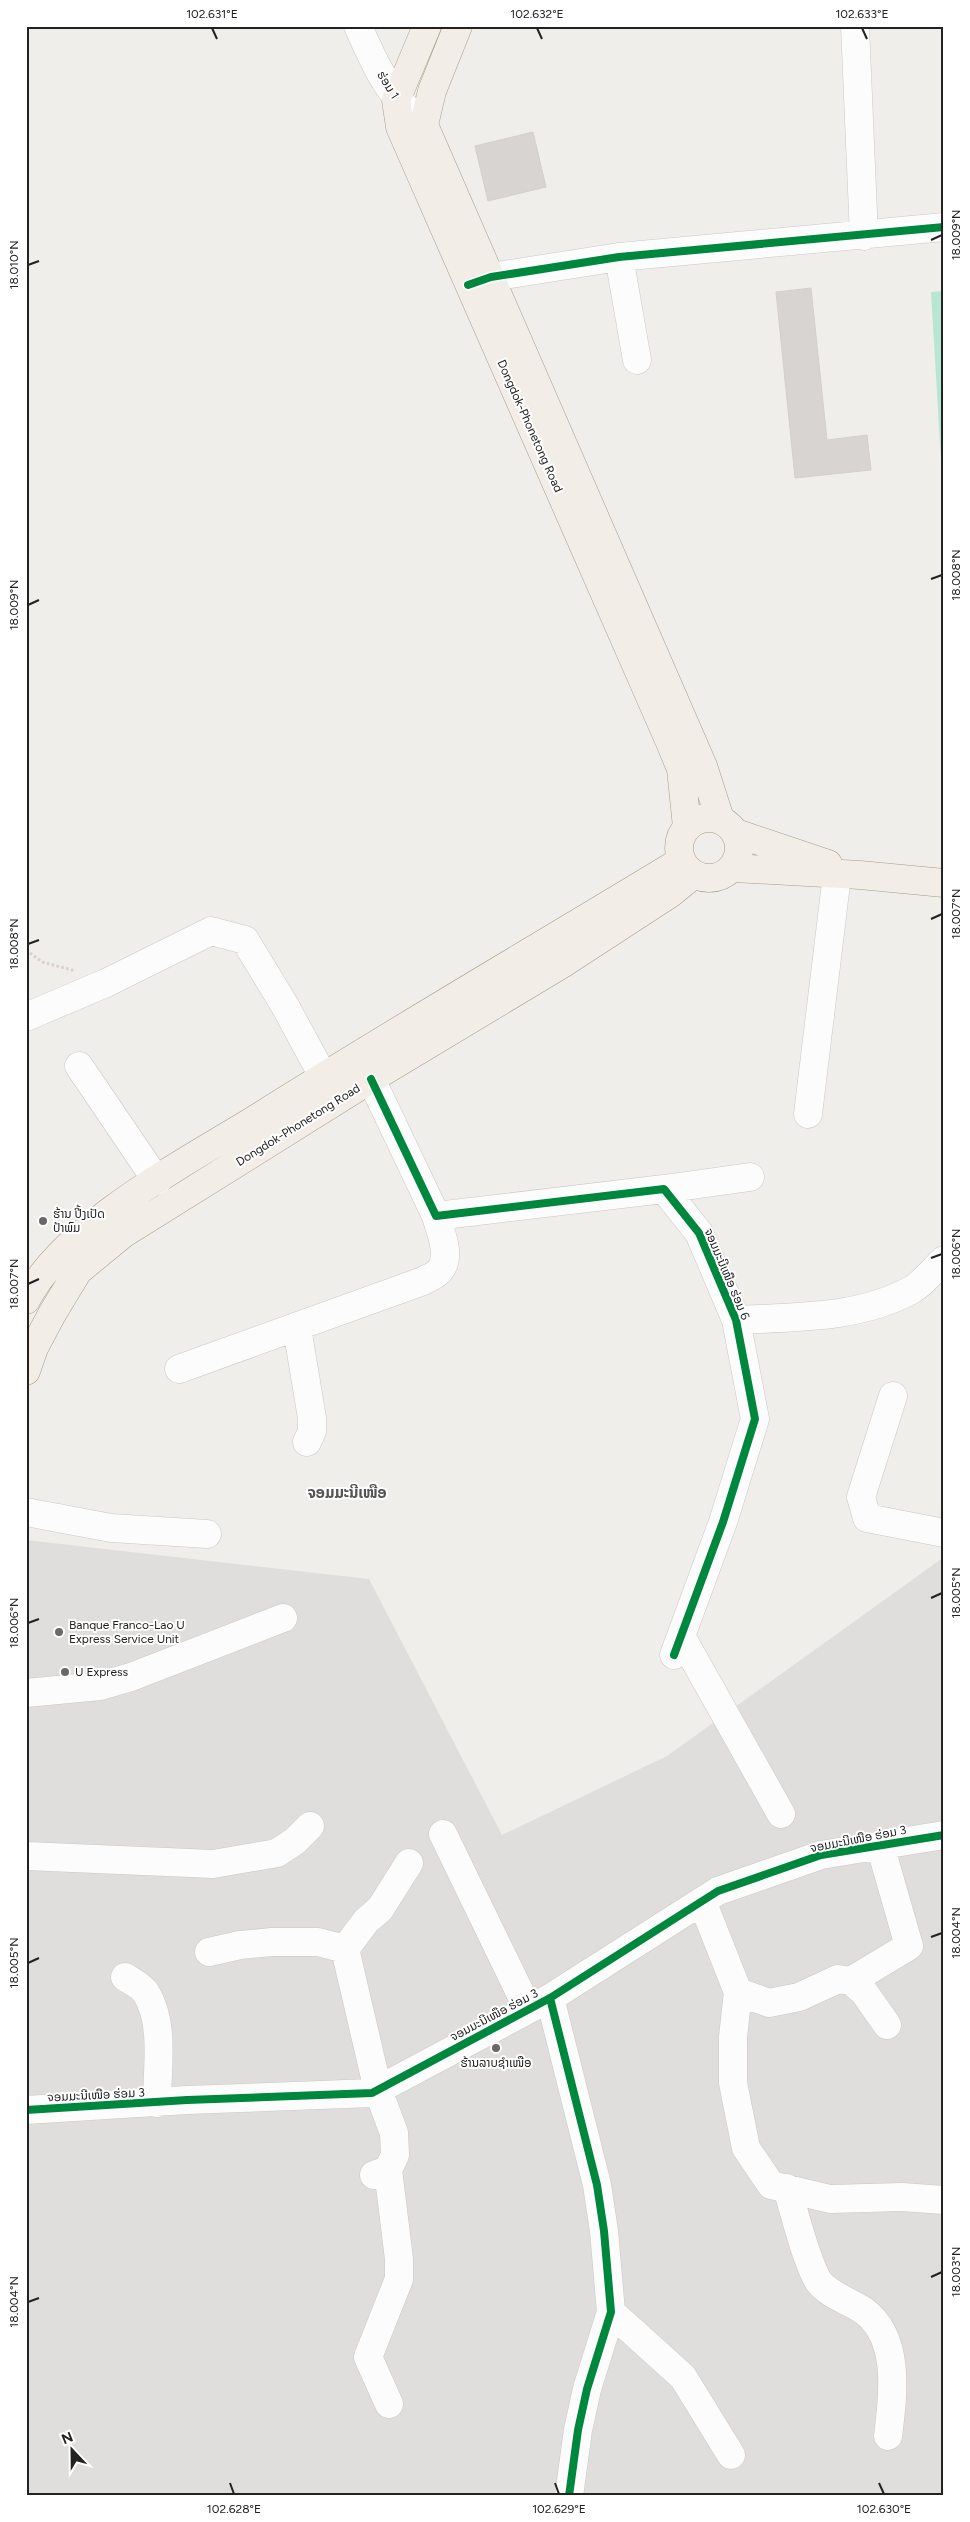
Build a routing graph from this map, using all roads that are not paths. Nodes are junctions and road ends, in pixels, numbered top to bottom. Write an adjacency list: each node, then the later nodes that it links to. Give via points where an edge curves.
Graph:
1 (426, 26): 5 (main road, Dongdok-Phonetong Road)
2 (458, 26): 6 (main road)
3 (855, 26): 10 (street)
4 (361, 32): 5 (street, ຮ່ອມ 1); 7 (street, ຮ່ອມ 1)
5 (408, 69): 6 (street, ຮ່ອມ 1); 7 (main road, Dongdok-Phonetong Road)
6 (432, 91): 8 (main road)
7 (396, 100): 8 (street, ຮ່ອມ 1); 12 (main road, Dongdok-Phonetong Road, via 400,127)
8 (424, 125): 12 (main road, Dongdok-Phonetong Road)
9 (944, 226): 10 (street)
10 (864, 236): 11 (street)
11 (619, 257): 12 (street); 13 (street)
12 (480, 281): 14 (main road, Dongdok-Phonetong Road); 15 (main road, Dongdok-Phonetong Road, via 681,769)
13 (637, 360)
14 (728, 826): 15 (main road, via 709,818 697,820); 17 (main road, Dongdok-Phonetong Road, via 740,843 740,854); 18 (main road)
15 (687, 827): 16 (main road, Dongdok-Phonetong Road, via 680,837 678,849)
16 (687, 868): 17 (main road, via 708,879); 22 (main road); 23 (main road, Dongdok-Phonetong Road, via 671,893 562,964)
17 (733, 868): 18 (main road)
18 (849, 875): 19 (main road); 25 (street)
19 (944, 883)
20 (26, 1017): 22 (street, via 106,983 211,931 245,940)
21 (79, 1066): 27 (street)
22 (323, 1076): 24 (street); 27 (main road)
23 (371, 1079): 24 (main road, Dongdok-Phonetong Road); 29 (street)
24 (336, 1101): 35 (main road, Dongdok-Phonetong Road, via 123,1234 78,1272 47,1323)
25 (808, 1114)
26 (750, 1177): 28 (street)
27 (157, 1181): 31 (main road, via 88,1228 52,1265)
28 (664, 1189): 29 (street); 32 (street, ຈອມມະນີເໜືອ ຮ່ອມ 6, via 699,1233)
29 (436, 1216): 33 (street, via 445,1248 445,1260 440,1271 423,1281)
30 (944, 1260): 32 (street, via 914,1288 874,1304 832,1315)
31 (26, 1300)
32 (736, 1320): 43 (street, ຈອມມະນີເໜືອ ຮ່ອມ 6, via 755,1419 723,1522 678,1646)
33 (297, 1328): 34 (street); 37 (street, via 312,1418 312,1432)
34 (179, 1369)
35 (26, 1371)
36 (893, 1396): 39 (street, via 861,1497 868,1518)
37 (307, 1442)
38 (26, 1512): 40 (street, via 111,1528)
39 (944, 1533)
40 (207, 1534)
41 (283, 1618): 42 (street, via 100,1686)
42 (26, 1692)
43 (781, 1814)
44 (310, 1826): 48 (street, via 277,1853 213,1864)
45 (443, 1834): 56 (street)
46 (944, 1835): 47 (street, ຈອມມະນີເໜືອ ຮ່ອມ 3)
47 (880, 1845): 50 (street, ຈອມມະນີເໜືອ ຮ່ອມ 3, via 821,1855 718,1891); 54 (street, via 909,1946)
48 (26, 1856)
49 (409, 1863): 51 (street, via 380,1908)
50 (702, 1901): 55 (street); 56 (street, ຈອມມະນີເໜືອ ຮ່ອມ 3)
51 (345, 1949): 52 (street, via 318,1942 272,1942); 58 (street)
52 (209, 1952)
53 (124, 1976): 59 (street, via 145,1991 155,2013)
54 (851, 1981): 55 (street, via 838,1979 799,1997 769,2003); 57 (street, via 864,1992)
55 (738, 1992): 61 (street, via 733,2037 733,2083 746,2148 772,2185)
56 (539, 2004): 58 (street, ຈອມມະນີເໜືອ ຮ່ອມ 3); 63 (street, via 597,2185)
57 (887, 2026)
58 (378, 2090): 59 (street, ຈອມມະນີເໜືອ ຮ່ອມ 3, via 372,2093); 64 (street, via 394,2134 395,2155 381,2173 399,2259 399,2279 368,2356)
59 (157, 2103): 60 (street, ຈອມມະນີເໜືອ ຮ່ອມ 3)
60 (26, 2110)
61 (787, 2188): 62 (street, via 830,2199 902,2197); 65 (street, via 820,2283 865,2312 883,2337 892,2366)
62 (944, 2200)
63 (611, 2312): 66 (street, via 683,2377); 67 (street, via 587,2389)
64 (389, 2404)
65 (888, 2436)
66 (731, 2455)
67 (569, 2496)

